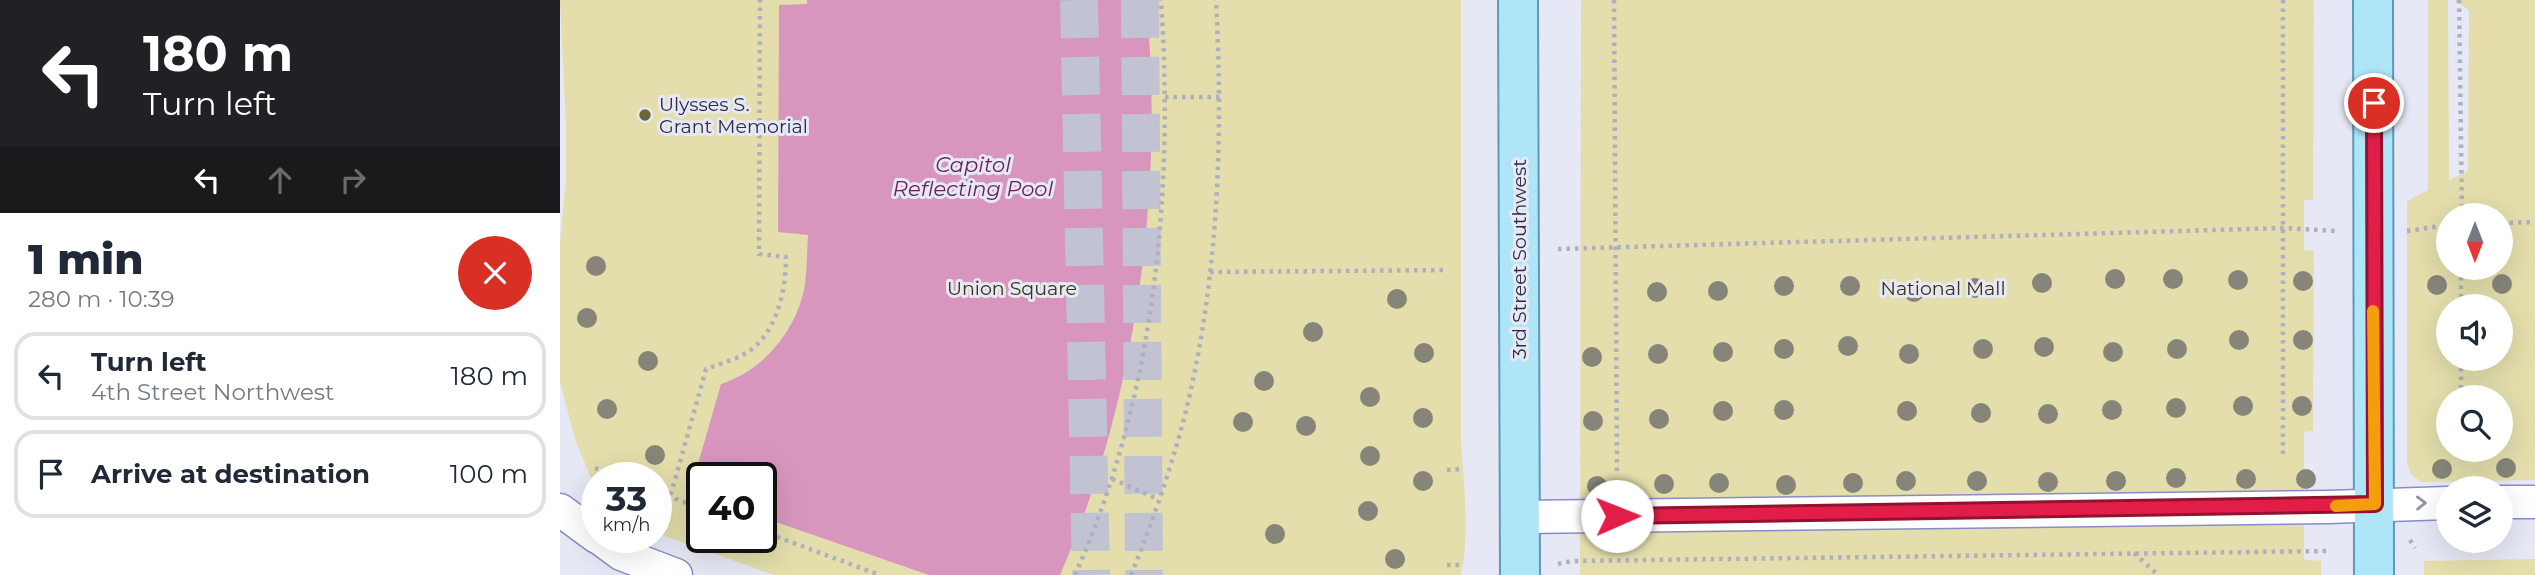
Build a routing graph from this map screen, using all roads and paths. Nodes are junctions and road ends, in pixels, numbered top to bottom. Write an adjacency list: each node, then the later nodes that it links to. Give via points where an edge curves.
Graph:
1 (760, 0): 27 (path, via 759,254 786,257 784,289 771,324 755,347 706,369)
2 (1161, 0): 9 (path)
3 (1216, 0): 10 (path)
4 (1518, 0): 34 (main road, 3rd Street Southwest)
5 (1614, 0): 18 (path)
6 (2283, 0): 15 (path)
7 (2374, 0): 32 (main road)
8 (2459, 0): 11 (path)
9 (1165, 97): 10 (path); 26 (path, via 1158,253 1138,376)
10 (1220, 97): 21 (path, via 1220,164)
11 (2462, 203)
12 (2535, 222): 13 (path)
13 (2513, 223)
14 (2436, 227): 17 (path)
15 (2284, 228): 16 (path); 18 (path); 22 (path)
16 (2336, 231)
17 (2407, 231)
18 (1617, 247): 19 (path); 25 (path)
19 (1558, 249)
20 (1447, 270): 21 (path)
21 (1210, 272): 28 (path, via 1189,400)
22 (2283, 458)
23 (1447, 470): 24 (path)
24 (1463, 470)
25 (1617, 471)
26 (1112, 479): 28 (path); 47 (path)
27 (672, 490)
28 (1158, 499): 48 (path)
29 (2513, 502): 30 (street)
30 (2535, 502)
31 (2436, 503): 32 (street, one-way to 31)
32 (2375, 504): 34 (street); 51 (main road)
33 (560, 510): 35 (street)
34 (1520, 517): 49 (main road, 3rd Street Southwest)
35 (581, 525)
36 (777, 537): 46 (path)
37 (2410, 540): 38 (path)
38 (2415, 548)
39 (2328, 551): 41 (path)
40 (620, 553): 45 (street)
41 (2134, 553): 42 (path); 50 (path)
42 (1558, 564)
43 (1447, 565): 44 (path)
44 (1464, 565)
45 (676, 575)
46 (880, 575)
47 (1075, 575)
48 (1131, 575)
49 (1520, 575)
50 (2158, 575)
51 (2374, 575)

